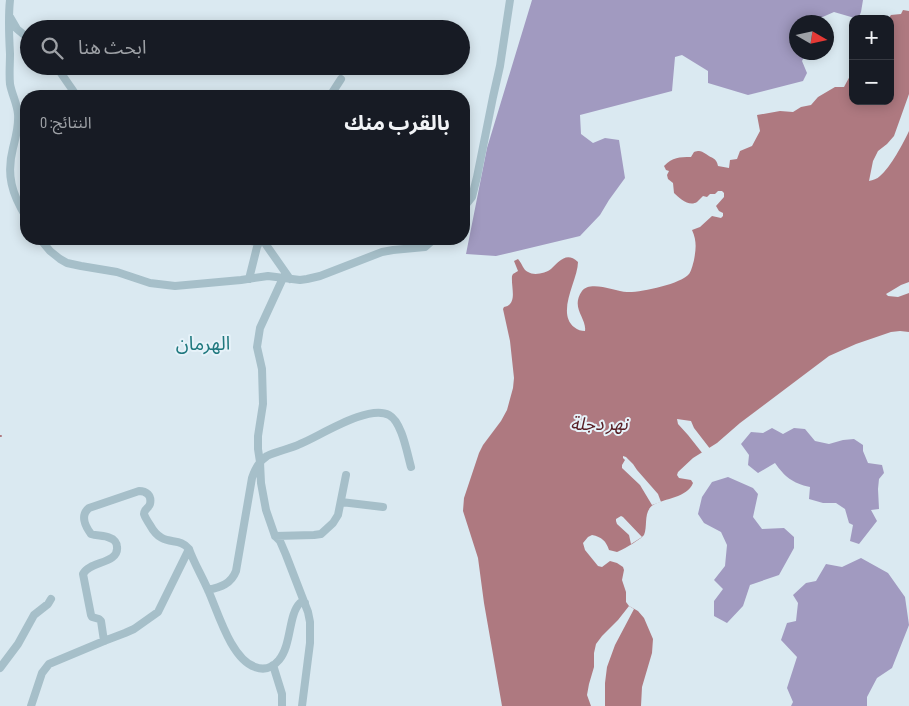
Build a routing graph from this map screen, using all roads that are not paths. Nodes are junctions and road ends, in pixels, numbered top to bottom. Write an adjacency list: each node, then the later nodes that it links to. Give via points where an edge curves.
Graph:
1 (10, 0): 3 (street)
2 (510, 0): 9 (street, via 478,177)
3 (9, 13): 4 (street); 10 (street, via 10,83 18,120 10,171)
4 (20, 32)
5 (62, 75): 7 (street)
6 (341, 79): 8 (street)
7 (73, 90)
8 (334, 90)
9 (470, 200)
10 (20, 207)
11 (45, 245): 16 (street, via 67,263 116,272 150,283 175,286)
12 (258, 245): 16 (street)
13 (263, 245): 15 (street)
14 (427, 245): 15 (street, via 382,252 313,278)
15 (286, 278): 16 (street); 17 (street, via 260,328 257,347 262,369 263,404 258,436)
16 (249, 279)
17 (260, 462): 18 (street, via 350,420 381,412 395,419 399,426); 22 (street, via 263,496); 24 (street, via 252,478 236,571 231,581)
18 (411, 467)
19 (346, 475): 20 (street)
20 (341, 502): 21 (street); 22 (street, via 338,515 321,534)
21 (383, 506)
22 (275, 536): 26 (street)
23 (189, 549): 24 (street); 27 (street, via 160,610 134,629); 27 (street, via 182,543 163,539 154,533 144,514 150,502 144,492 86,510 83,516 89,532 110,537 117,545 117,552 112,558 86,569 82,574 91,615 100,620)
24 (208, 590): 28 (street, via 223,628 241,658 258,668 266,669)
25 (51, 599): 29 (street, via 34,615)
26 (305, 603): 28 (street, via 298,605 284,653); 32 (street, via 310,632)
27 (104, 641): 30 (street, via 47,666)
28 (273, 665): 31 (street, via 282,694)
29 (0, 668)
30 (30, 706)
31 (282, 706)
32 (302, 706)

